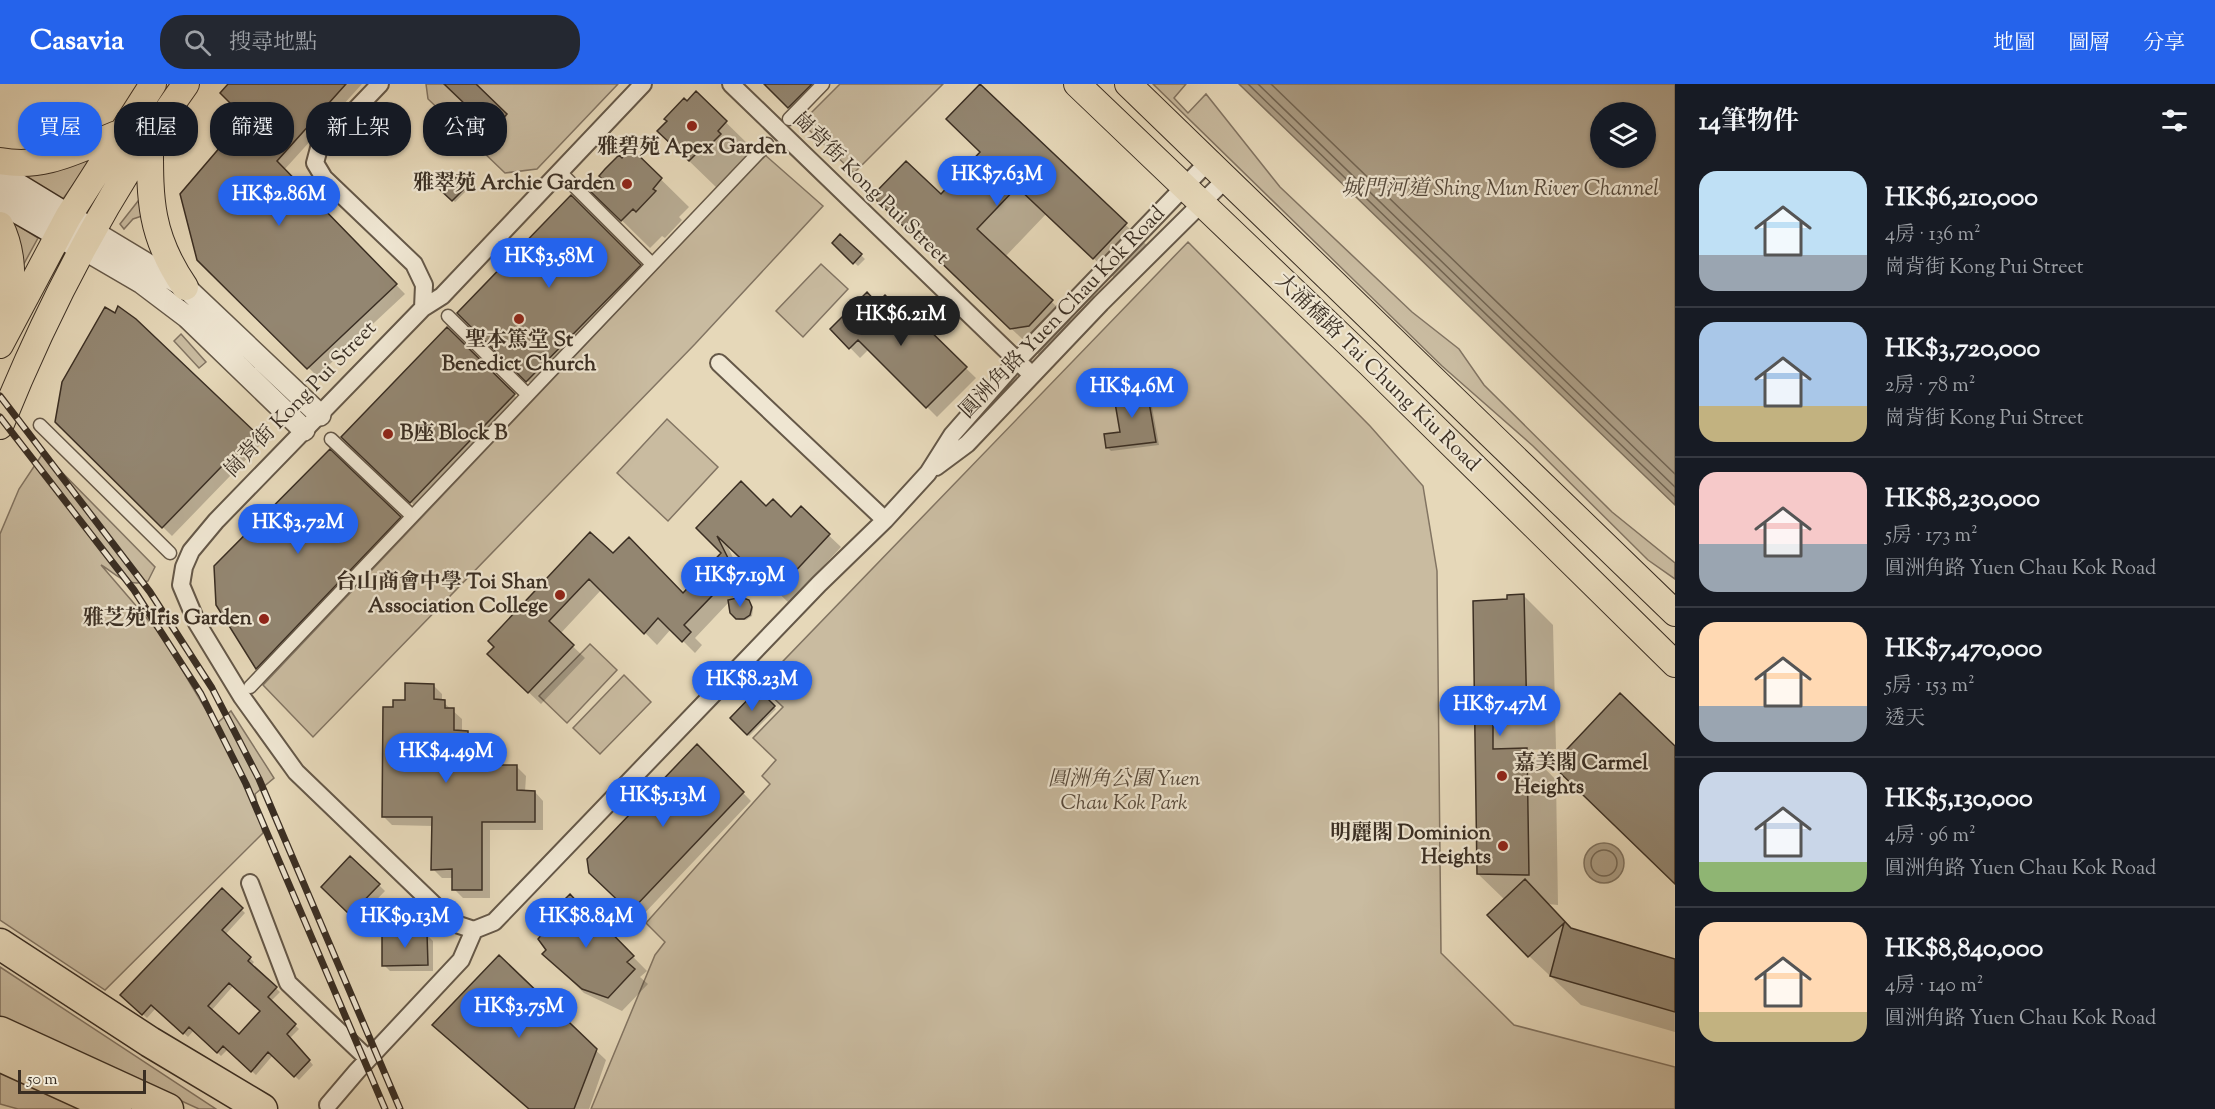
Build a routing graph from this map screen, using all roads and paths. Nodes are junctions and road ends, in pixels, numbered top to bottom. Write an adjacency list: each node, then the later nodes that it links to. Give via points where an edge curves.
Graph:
1 (153, 84): 9 (main road)
2 (186, 84): 10 (main road)
3 (380, 84): 28 (street, via 319,148 315,163 324,178 414,264 424,285)
4 (643, 84): 19 (street, 崗背街 Kong Pui Street)
5 (731, 84): 31 (street, 崗背街 Kong Pui Street)
6 (823, 84): 11 (street)
7 (1077, 84): 21 (main road, 大涌橋路 Tai Chung Kiu Road)
8 (1128, 84): 18 (main road, 大涌橋路 Tai Chung Kiu Road)
9 (141, 102)
10 (173, 102)
11 (789, 119)
12 (114, 136): 17 (main road, via 65,157 26,164)
13 (114, 143): 24 (main road)
14 (767, 144): 26 (street)
15 (136, 156): 25 (main road)
16 (151, 156): 27 (main road, via 152,215 170,266)
17 (0, 161)
18 (1216, 171): 21 (street, 圓洲角路 Yuen Chau Kok Road); 21 (street, 圓洲角路 Yuen Chau Kok Road); 44 (main road, 大涌橋路 Tai Chung Kiu Road)
19 (560, 172): 26 (street); 28 (street, 崗背街 Kong Pui Street, via 442,296)
20 (0, 175): 24 (main road)
21 (1193, 195): 31 (street, 圓洲角路 Yuen Chau Kok Road); 33 (street, 圓洲角路 Yuen Chau Kok Road); 45 (main road, 大涌橋路 Tai Chung Kiu Road)
22 (0, 201): 24 (main road)
23 (0, 225): 30 (main road, via 9,243 13,269)
24 (63, 226): 25 (main road); 30 (main road)
25 (87, 240): 27 (street); 37 (main road, via 43,325); 38 (street, via 187,317)
26 (651, 263): 34 (street)
27 (185, 287): 35 (street)
28 (423, 308): 35 (street, 崗背街 Kong Pui Street)
29 (448, 316): 34 (street)
30 (4, 338)
31 (1016, 362): 33 (street, 崗背街 Kong Pui Street); 40 (street, 圓洲角路 Yuen Chau Kok Road, via 952,435)
32 (719, 363): 42 (street)
33 (1032, 375): 40 (street, 圓洲角路 Yuen Chau Kok Road, via 966,444)
34 (527, 394): 41 (street)
35 (320, 415): 38 (street, 崗背街 Kong Pui Street)
36 (40, 425): 43 (street)
37 (0, 426)
38 (304, 430): 48 (street, 崗背街 Kong Pui Street, via 191,550 181,585 185,600 242,697 296,772 453,923)
39 (331, 439): 41 (street)
40 (928, 473): 42 (street, 圓洲角路 Yuen Chau Kok Road)
41 (411, 515): 46 (street)
42 (885, 520): 48 (street, 圓洲角路 Yuen Chau Kok Road, via 494,921)
43 (170, 553)
44 (1675, 613)
45 (1675, 664)
46 (250, 687)
47 (249, 883): 52 (street, via 288,982)
48 (474, 930): 52 (street, via 461,960)
49 (0, 944): 56 (highway)
50 (0, 1032): 55 (highway)
51 (0, 1056): 54 (highway)
52 (368, 1059): 53 (street)
53 (328, 1105)
54 (116, 1109)
55 (168, 1109)
56 (262, 1109)

